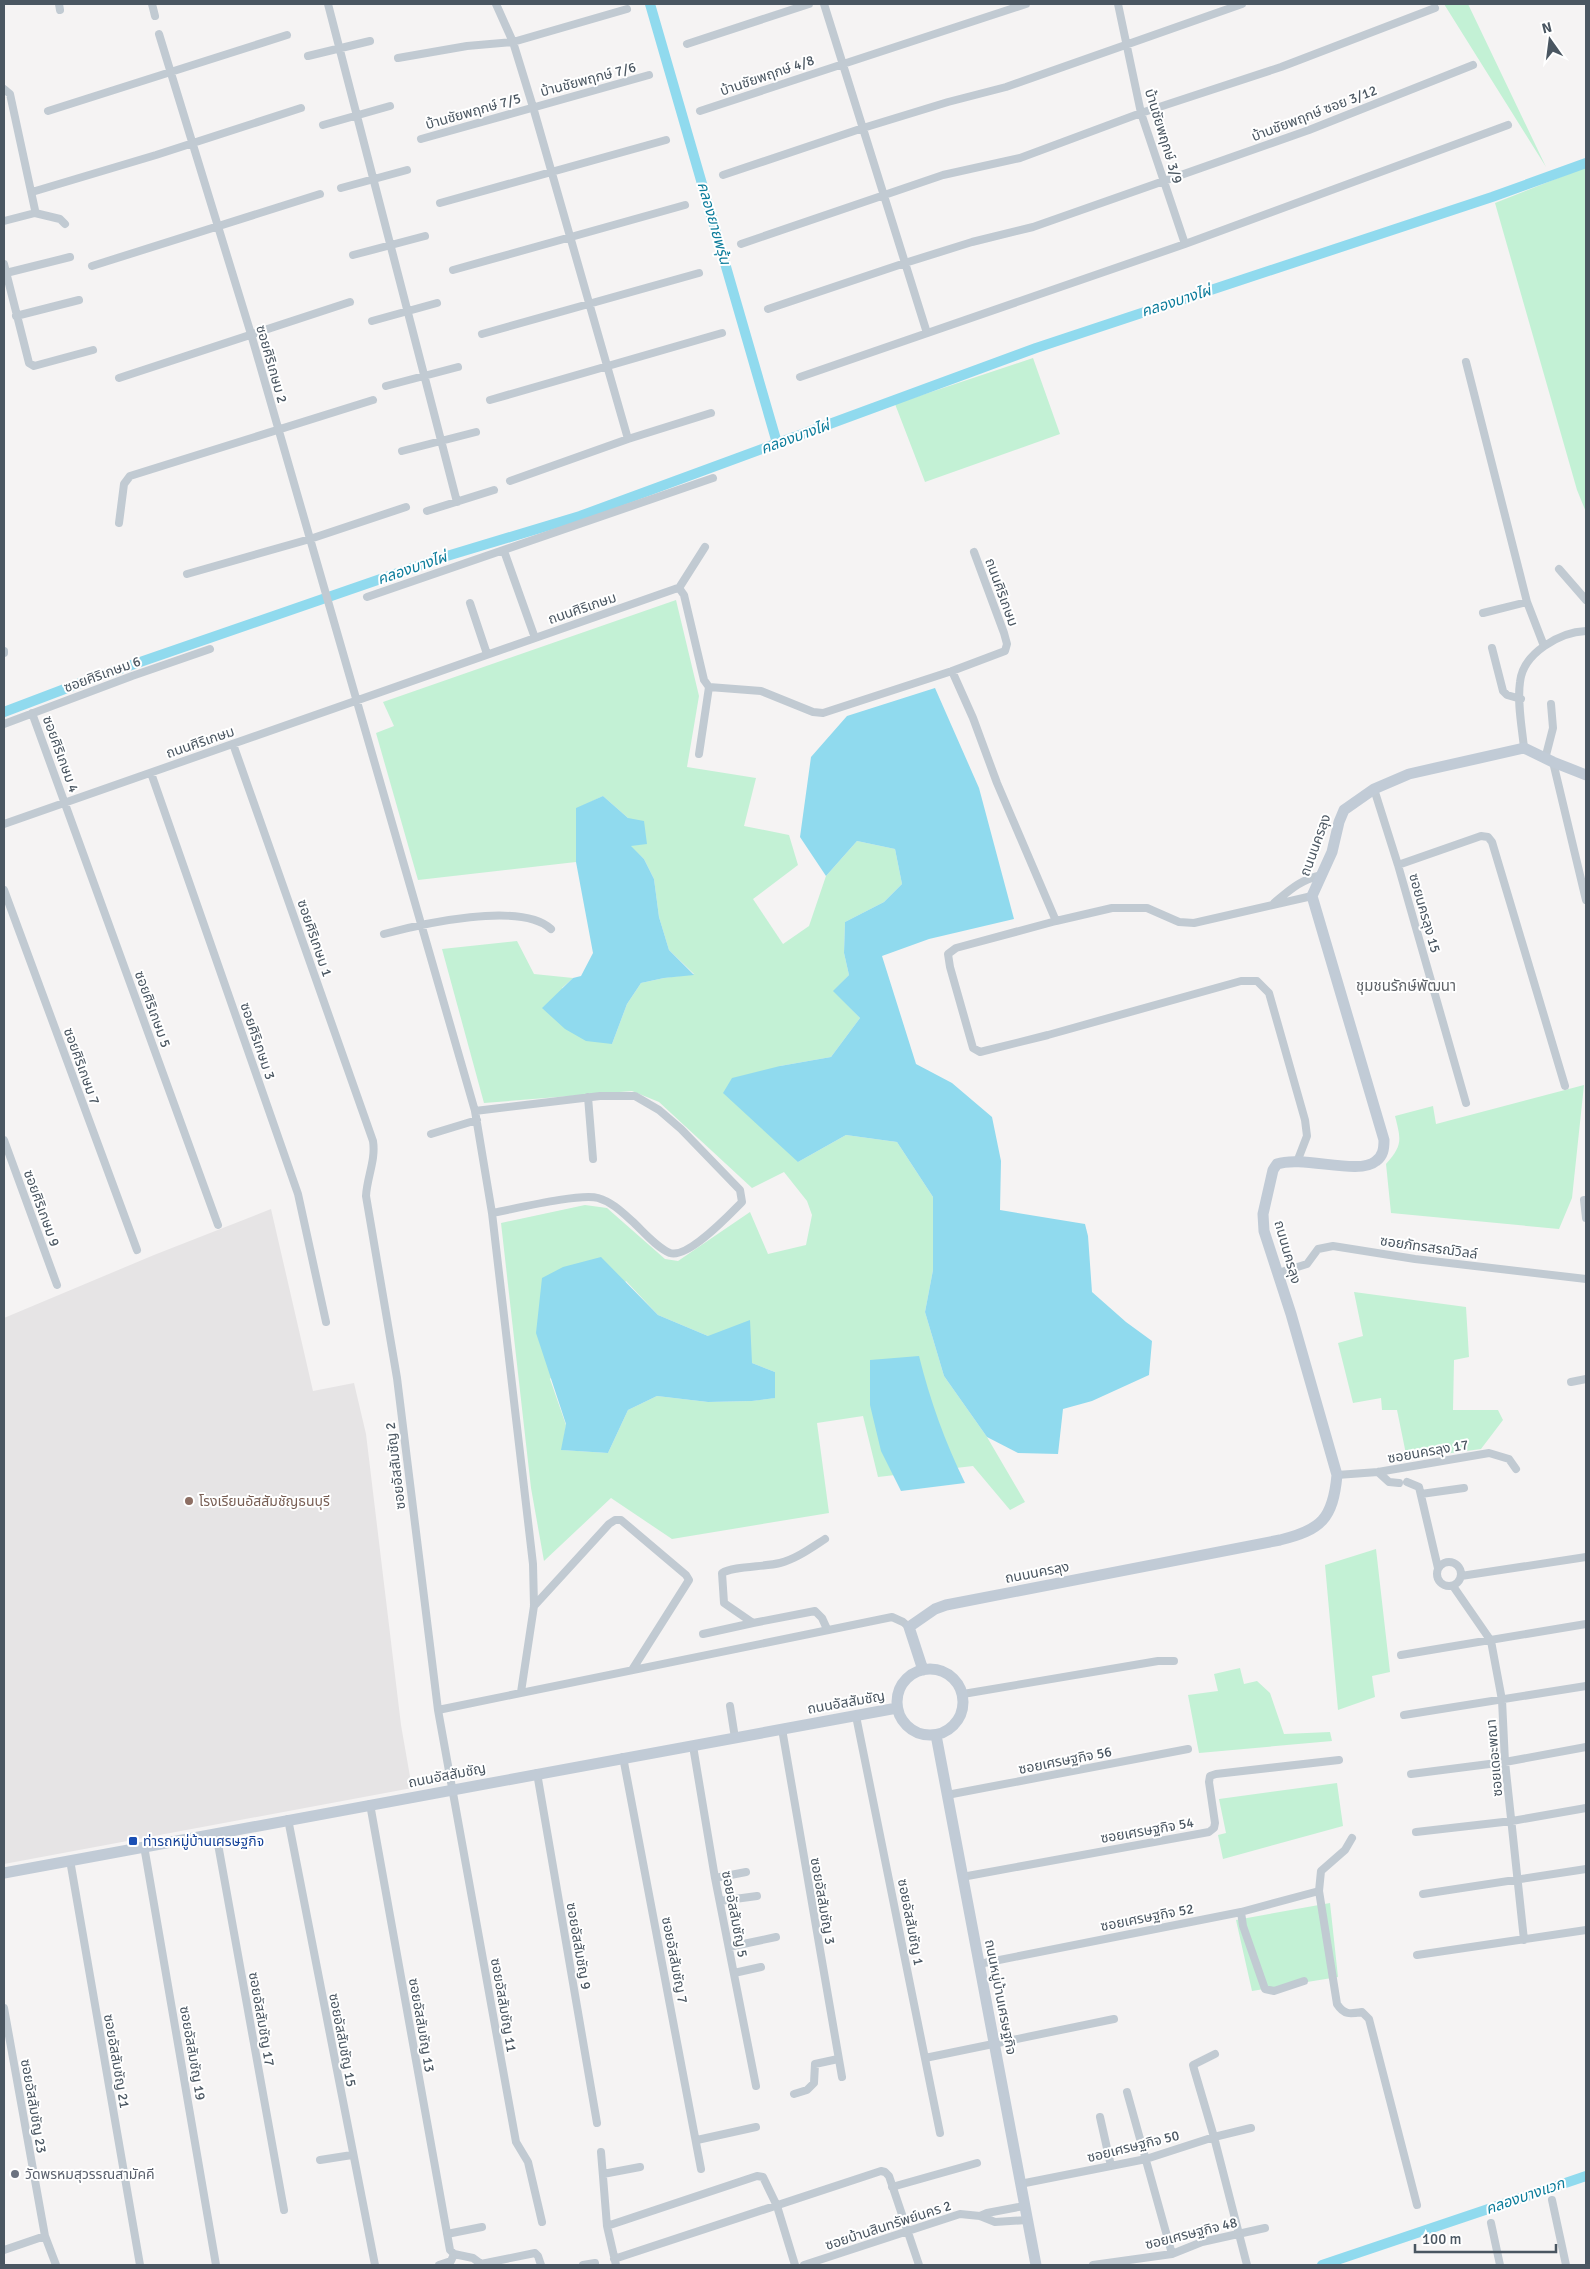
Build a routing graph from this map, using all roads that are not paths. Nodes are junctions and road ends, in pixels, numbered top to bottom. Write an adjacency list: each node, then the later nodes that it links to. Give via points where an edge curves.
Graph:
1 (152, 4): 11 (street)
2 (328, 4): 18 (street)
3 (496, 4): 15 (street)
4 (809, 4): 16 (street)
5 (824, 4): 21 (street)
6 (1026, 4): 21 (street, บ้านชัยพฤกษ์ 4/8)
7 (1118, 4): 17 (street, บ้านชัยพฤกษ์ 3/9)
8 (1242, 4): 17 (street)
9 (1435, 8): 31 (street, via 1281,67)
10 (627, 9): 15 (street)
11 (156, 16)
12 (158, 34): 23 (street, ซอยศิริเกษม 2)
13 (287, 35): 23 (street)
14 (370, 41): 18 (street)
15 (512, 42): 20 (street); 27 (street)
16 (687, 44)
17 (1127, 45): 31 (street, บ้านชัยพฤกษ์ 3/9); 35 (street, via 1001,89)
18 (339, 48): 19 (street); 32 (street)
19 (308, 56)
20 (398, 58)
21 (843, 62): 29 (street, บ้านชัยพฤกษ์ 4/8); 35 (street)
22 (1472, 65): 43 (street, บ้านชัยพฤกษ์ ซอย 3/12, via 1309,130)
23 (171, 72): 30 (street); 38 (street, ซอยศิริเกษม 2)
24 (649, 75): 27 (street, บ้านชัยพฤกษ์ 7/6)
25 (4, 89): 45 (street, via 10,94)
26 (390, 106): 32 (street)
27 (533, 107): 36 (street, บ้านชัยพฤกษ์ 7/5); 40 (street)
28 (301, 108): 38 (street)
29 (700, 110)
30 (48, 111)
31 (1141, 113): 43 (street, บ้านชัยพฤกษ์ 3/9); 47 (street, via 1020,158 943,175)
32 (357, 115): 33 (street); 42 (street)
33 (322, 125)
34 (1508, 125): 57 (street)
35 (863, 128): 41 (street); 47 (street)
36 (421, 139)
37 (666, 140): 40 (street)
38 (193, 143): 45 (street); 53 (street, ซอยศิริเกษม 2)
39 (407, 170): 42 (street)
40 (552, 172): 48 (street); 55 (street)
41 (724, 175)
42 (374, 179): 44 (street); 58 (street)
43 (1164, 180): 57 (street, บ้านชัยพฤกษ์ 3/9); 61 (street, บ้านชัยพฤกษ์ ซอย 3/12, via 1033,227)
44 (341, 188)
45 (32, 192): 50 (street)
46 (320, 194): 53 (street)
47 (884, 195): 56 (street); 61 (street)
48 (440, 203)
49 (685, 205): 55 (street)
50 (34, 213): 51 (street); 52 (street, via 60,219)
51 (4, 222)
52 (65, 224)
53 (218, 226): 63 (street); 76 (street, ซอยศิริเกษม 2)
54 (425, 236): 58 (street)
55 (571, 237): 64 (street); 70 (street)
56 (742, 244)
57 (1185, 244): 75 (street)
58 (391, 245): 59 (street); 72 (street)
59 (353, 255)
60 (70, 257): 65 (street)
61 (905, 263): 71 (street, บ้านชัยพฤกษ์ ซอย 3/12); 75 (street)
62 (4, 264): 65 (street)
63 (92, 266)
64 (453, 270)
65 (6, 273): 73 (street)
66 (699, 273): 70 (street)
67 (79, 300): 73 (street)
68 (350, 302): 76 (street)
69 (437, 303): 72 (street)
70 (590, 303): 77 (street); 81 (street)
71 (768, 310)
72 (409, 311): 74 (street); 83 (street)
73 (16, 316): 79 (street, via 29,363 34,366)
74 (372, 321)
75 (927, 333): 84 (street)
76 (251, 334): 85 (street); 90 (street, ซอยศิริเกษม 2)
77 (482, 334)
78 (722, 334): 81 (street)
79 (93, 350)
80 (1466, 362): 111 (street)
81 (606, 366): 88 (street); 92 (street)
82 (458, 367): 83 (street)
83 (423, 376): 86 (street); 93 (street)
84 (800, 376)
85 (119, 378)
86 (386, 386)
87 (372, 400): 90 (street)
88 (490, 400)
89 (711, 413): 92 (street)
90 (278, 430): 101 (street, via 130,476 124,484); 102 (street, ซอยศิริเกษม 2)
91 (476, 432): 93 (street)
92 (628, 439): 96 (street)
93 (440, 442): 94 (street); 98 (street)
94 (402, 451)
95 (713, 478): 104 (street)
96 (510, 481)
97 (494, 490): 98 (street)
98 (457, 502): 100 (street)
99 (406, 507): 102 (street)
100 (427, 511)
101 (119, 523)
102 (310, 539): 107 (street); 123 (street, ซอยศิริเกษม 2)
103 (705, 547): 108 (street)
104 (504, 551): 109 (street); 115 (street)
105 (974, 552): 120 (street, ถนนศิริเกษม, via 1004,633 1005,651)
106 (1559, 569): 110 (street)
107 (188, 574)
108 (679, 588): 115 (street, ถนนศิริเกษม); 121 (street, via 684,595 704,680)
109 (367, 597)
110 (1586, 600)
111 (1527, 602): 113 (street); 116 (street)
112 (470, 603): 119 (street)
113 (1483, 613)
114 (1586, 631): 116 (street, via 1565,635)
115 (535, 638): 119 (street, ถนนศิริเกษม)
116 (1544, 646): 122 (street, via 1524,668 1520,681)
117 (1492, 648): 122 (street, via 1503,691)
118 (210, 649): 125 (street, ซอยศิริเกษม 6)
119 (487, 654): 123 (street, ถนนศิริเกษม)
120 (952, 671): 121 (street, ถนนศิริเกษม, via 824,713 812,712 761,691); 142 (street)
121 (709, 687): 129 (street)
122 (1521, 699): 128 (street)
123 (356, 702): 127 (street, ถนนศิริเกษม); 143 (street, ซอยศิริเกษม 2)
124 (1551, 704): 130 (street, via 1553,728)
125 (32, 713): 126 (street, ซอยศิริเกษม 6); 134 (street, ซอยศิริเกษม 4)
126 (4, 724)
127 (233, 744): 131 (street, ถนนศิริเกษม); 153 (street, ซอยศิริเกษม 1)
128 (1524, 748): 130 (street); 133 (street, ถนนนครลุง, via 1409,774)
129 (699, 754)
130 (1549, 760): 132 (street); 140 (street)
131 (151, 773): 134 (street, ถนนศิริเกษม); 164 (street, ซอยศิริเกษม 3, via 298,1194)
132 (1586, 775)
133 (1374, 789): 136 (street, ซอยนครลุง 15); 137 (street, ถนนนครลุง, via 1344,810)
134 (65, 803): 135 (street, ถนนศิริเกษม); 159 (street, ซอยศิริเกษม 5)
135 (4, 824)
136 (1398, 865): 146 (street, via 1481,836 1492,842); 148 (street, ซอยนครลุง 15)
137 (1322, 875): 139 (street, ถนนนครลุง); 141 (street, via 1297,883)
138 (4, 890): 160 (street, ซอยศิริเกษม 7)
139 (1312, 896): 141 (street); 155 (street, ถนนนครลุง, via 1384,1140 1383,1154 1365,1167)
140 (1586, 900)
141 (1272, 904): 142 (street, via 1194,923 1179,922 1147,908 1136,907)
142 (1056, 921): 155 (street, via 956,948 948,954 976,1051 984,1052 1241,981 1256,981 1270,993 1305,1120 1308,1136)
143 (422, 924): 144 (street, via 475,917 520,917 544,923); 145 (street); 149 (street, ซอยศิริเกษม 2)
144 (551, 929)
145 (384, 934)
146 (1565, 1086)
147 (588, 1097): 149 (street); 154 (street); 157 (street, via 623,1094 645,1100 704,1152 740,1190 742,1202 693,1246 678,1254 661,1247 619,1209 597,1198 543,1203)
148 (1466, 1103)
149 (476, 1111): 150 (street, ซอยศิริเกษม 2)
150 (477, 1120): 151 (street); 157 (street, ซอยศิริเกษม 2)
151 (431, 1134)
152 (4, 1140): 163 (street, ซอยศิริเกษม 9)
153 (373, 1140): 194 (street, ซอยอัสสัมชัญ 2, via 373,1162 366,1196 397,1378)
154 (593, 1160)
155 (1297, 1162): 161 (street, ถนนนครลุง, via 1277,1164 1273,1170 1263,1214 1264,1231)
156 (1584, 1200): 158 (street)
157 (492, 1213): 177 (street, ซอยศิริเกษม 2, via 533,1564)
158 (1586, 1218)
159 (218, 1225)
160 (137, 1250)
161 (1278, 1273): 162 (street, ซอยภัทรสรณ์วิลล์, via 1307,1264 1318,1249 1333,1246); 169 (street, ถนนนครลุง)
162 (1586, 1280)
163 (57, 1286)
164 (326, 1322)
165 (1586, 1379): 166 (street)
166 (1571, 1382)
167 (1516, 1470): 168 (street, ซอยนครลุง 17, via 1509,1459 1490,1452)
168 (1378, 1472): 169 (street, ซอยนครลุง 17); 171 (street, via 1389,1482 1419,1487)
169 (1337, 1475): 180 (street, ถนนนครลุง, via 1335,1496 1328,1514 1316,1528 1306,1533 946,1605)
170 (1464, 1488): 171 (street)
171 (1421, 1494): 174 (street, ซอยเดอะพณา)
172 (825, 1539): 178 (street, via 782,1563 732,1569 722,1574 724,1603)
173 (1586, 1557): 175 (street)
174 (1438, 1568): 175 (street, via 1447,1561 1455,1562); 176 (street, ซอยเดอะพณา, via 1436,1575 1439,1581 1445,1586)
175 (1461, 1576): 176 (street)
176 (1453, 1586): 183 (street, ซอยเดอะพณา)
177 (534, 1606): 186 (street, via 609,1524 621,1520 689,1580); 189 (street, ซอยศิริเกษม 2)
178 (753, 1623): 181 (street, via 815,1611); 182 (street)
179 (1586, 1624): 183 (street)
180 (908, 1627): 181 (street, via 892,1617); 187 (street)
181 (827, 1630): 186 (street)
182 (703, 1634)
183 (1491, 1640): 184 (street); 191 (street, ซอยเดอะพณา)
184 (1401, 1655)
185 (1174, 1661): 190 (street)
186 (632, 1670): 189 (street)
187 (922, 1670): 190 (street, via 937,1669 948,1674 958,1682); 193 (street, via 903,1682)
188 (1586, 1686): 191 (street)
189 (521, 1692): 194 (street)
190 (963, 1694): 198 (street, via 963,1708 958,1721 947,1731)
191 (1502, 1700): 195 (street); 205 (street, ซอยเดอะพณา)
192 (730, 1706): 199 (street)
193 (897, 1708): 196 (street, ถนนอัสสัมชัญ); 198 (street, via 909,1728 920,1734)
194 (438, 1710): 208 (street, ซอยอัสสัมชัญ 2)
195 (1404, 1715)
196 (856, 1716): 197 (street, ถนนอัสสัมชัญ); 243 (street, ซอยอัสสัมชัญ 1)
197 (782, 1729): 199 (street, ถนนอัสสัมชัญ); 244 (street, ซอยอัสสัมชัญ 3)
198 (936, 1735): 209 (street, ถนนหมู่บ้านเศรษฐกิจ)
199 (736, 1738): 200 (street, ถนนอัสสัมชัญ)
200 (693, 1746): 203 (street, ถนนอัสสัมชัญ); 223 (street, ซอยอัสสัมชัญ 5)
201 (1586, 1748): 205 (street)
202 (1188, 1749): 209 (street, ซอยเศรษฐกิจ 56)
203 (623, 1757): 206 (street, ถนนอัสสัมชัญ); 255 (street, ซอยอัสสัมชัญ 7)
204 (1339, 1760): 222 (street, ซอยเศรษฐกิจ 54, via 1210,1776 1215,1824 1209,1832)
205 (1505, 1762): 207 (street); 213 (street, ซอยเดอะพณา)
206 (537, 1773): 208 (street, ถนนอัสสัมชัญ); 250 (street, ซอยอัสสัมชัญ 9)
207 (1410, 1774)
208 (453, 1789): 210 (street, ถนนอัสสัมชัญ); 274 (street, ซอยอัสสัมชัญ 11, via 516,2142 528,2162)
209 (947, 1795): 222 (street, ถนนหมู่บ้านเศรษฐกิจ)
210 (370, 1804): 212 (street, ถนนอัสสัมชัญ); 280 (street, ซอยอัสสัมชัญ 13)
211 (1586, 1808): 213 (street)
212 (288, 1820): 214 (street, ถนนอัสสัมชัญ); 257 (street, ซอยอัสสัมชัญ 15)
213 (1512, 1821): 215 (street); 224 (street, ซอยเดอะพณา)
214 (216, 1832): 217 (street, ถนนอัสสัมชัญ); 271 (street, ซอยอัสสัมชัญ 17)
215 (1416, 1832)
216 (1352, 1838): 225 (street, via 1345,1850 1321,1871)
217 (144, 1846): 218 (street, ถนนอัสสัมชัญ); 290 (street, ซอยอัสสัมชัญ 19)
218 (70, 1860): 221 (street, ถนนอัสสัมชัญ); 289 (street, ซอยอัสสัมชัญ 21)
219 (1586, 1869): 224 (street)
220 (746, 1872): 223 (street)
221 (4, 1873)
222 (962, 1876): 235 (street, ถนนหมู่บ้านเศรษฐกิจ)
223 (715, 1878): 228 (street, ซอยอัสสัมชัญ 5)
224 (1518, 1880): 226 (street); 232 (street, ซอยเดอะพณา)
225 (1319, 1892): 229 (street, ซอยเศรษฐกิจ 52); 268 (street, via 1338,2004 1348,2014 1362,2012 1369,2019)
226 (1423, 1894)
227 (756, 1896): 228 (street)
228 (720, 1902): 233 (street, ซอยอัสสัมชัญ 5)
229 (1241, 1912): 235 (street, ซอยเศรษฐกิจ 52); 238 (street, via 1265,1989 1274,1991)
230 (1586, 1930): 232 (street)
231 (776, 1936): 233 (street)
232 (1524, 1940): 234 (street)
233 (729, 1947): 237 (street, ซอยอัสสัมชัญ 5)
234 (1417, 1955)
235 (979, 1964): 241 (street, ถนนหมู่บ้านเศรษฐกิจ)
236 (761, 1967): 237 (street)
237 (734, 1973): 246 (street, ซอยอัสสัมชัญ 5)
238 (1304, 1981)
239 (4, 2008): 282 (street, ซอยอัสสัมชัญ 23)
240 (1114, 2019): 241 (street)
241 (994, 2044): 243 (street); 265 (street, ถนนหมู่บ้านเศรษฐกิจ)
242 (1215, 2054): 254 (street, via 1193,2065)
243 (925, 2058): 253 (street, ซอยอัสสัมชัญ 1)
244 (838, 2059): 245 (street, ซอยอัสสัมชัญ 3); 248 (street, via 815,2064 814,2083 807,2090)
245 (842, 2077)
246 (756, 2086)
247 (1127, 2092): 258 (street)
248 (794, 2094)
249 (1100, 2117): 261 (street)
250 (598, 2123)
251 (756, 2127): 255 (street)
252 (1251, 2128): 254 (street, ซอยเศรษฐกิจ 50)
253 (940, 2133)
254 (1214, 2137): 258 (street, ซอยเศรษฐกิจ 50); 281 (street)
255 (696, 2140): 263 (street, ซอยอัสสัมชัญ 7)
256 (601, 2152): 264 (street)
257 (352, 2155): 259 (street); 291 (street, ซอยอัสสัมชัญ 15)
258 (1146, 2159): 261 (street, ซอยเศรษฐกิจ 50); 285 (street)
259 (320, 2160)
260 (977, 2162): 266 (street)
261 (1111, 2166): 265 (street, ซอยเศรษฐกิจ 50)
262 (640, 2167): 264 (street)
263 (701, 2169)
264 (603, 2174): 276 (street)
265 (1020, 2184): 270 (street, ถนนหมู่บ้านเศรษฐกิจ)
266 (892, 2187): 269 (street, via 889,2176 881,2171); 279 (street)
267 (1552, 2200): 303 (street)
268 (1417, 2204)
269 (777, 2206): 276 (street, via 766,2181 758,2176); 286 (street); 296 (street)
270 (1024, 2206): 272 (street, ซอยบ้านสินทรัพย์นคร 2); 273 (street, ถนนหมู่บ้านเศรษฐกิจ)
271 (284, 2210)
272 (980, 2216): 273 (street, ซอยบ้านสินทรัพย์นคร 2, via 996,2222); 279 (street, ซอยบ้านสินทรัพย์นคร 2, via 960,2214)
273 (1027, 2220): 299 (street, ถนนหมู่บ้านเศรษฐกิจ)
274 (542, 2222)
275 (1491, 2223): 302 (street)
276 (607, 2226): 286 (street)
277 (482, 2227): 280 (street)
278 (1265, 2228): 281 (street, ซอยเศรษฐกิจ 48)
279 (908, 2230): 297 (street, ซอยบ้านสินทรัพย์นคร 2); 298 (street)
280 (447, 2234): 284 (street, ซอยอัสสัมชัญ 13)
281 (1240, 2234): 285 (street, ซอยเศรษฐกิจ 48, via 1202,2242); 301 (street)
282 (44, 2236): 283 (street); 288 (street, ซอยอัสสัมชัญ 23)
283 (4, 2250)
284 (452, 2252): 292 (street, via 451,2260); 293 (street, via 473,2258)
285 (1172, 2254): 300 (street, ซอยเศรษฐกิจ 48)
286 (615, 2262)
287 (595, 2263): 295 (street)
288 (56, 2265)
289 (140, 2265)
290 (216, 2265)
291 (375, 2265)
292 (439, 2265)
293 (481, 2265): 294 (street, via 535,2253)
294 (541, 2265)
295 (583, 2265)
296 (795, 2265)
297 (804, 2265)
298 (919, 2265)
299 (1036, 2265)
300 (1093, 2265)
301 (1247, 2265)
302 (1500, 2265)
303 (1566, 2265)

